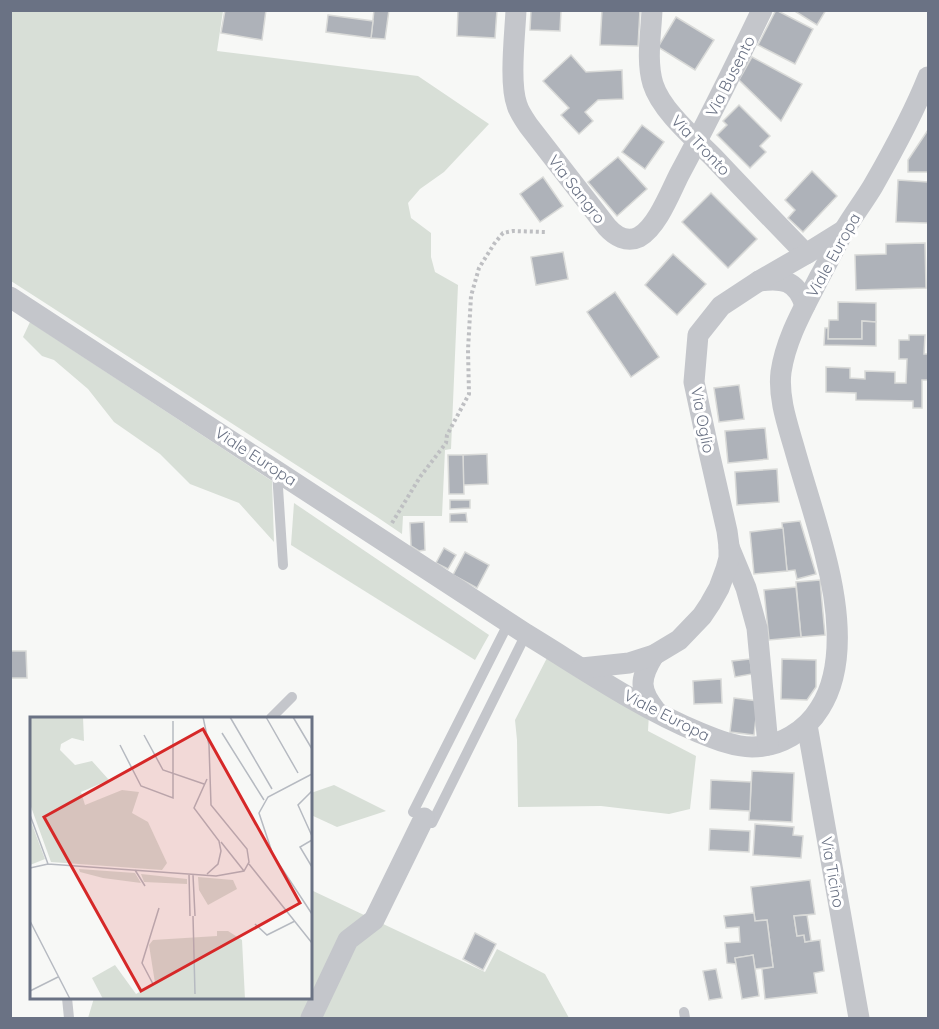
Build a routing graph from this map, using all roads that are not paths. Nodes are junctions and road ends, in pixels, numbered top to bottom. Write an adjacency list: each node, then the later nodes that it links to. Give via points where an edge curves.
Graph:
1 (516, 10): 5 (street, Via Sangro, via 516,103 528,125 614,234 630,240 646,232)
2 (652, 10): 5 (street, Via Tronto, via 650,65 654,86 666,107)
3 (762, 10): 5 (street, Via Busento)
4 (928, 77): 6 (street, Viale Europa, via 885,164)
5 (697, 141): 7 (street, Via Tronto)
6 (845, 230): 7 (street, Via Oglio); 10 (street, Viale Europa)
7 (806, 254): 8 (street, Via Oglio)
8 (759, 280): 10 (street, via 786,281 798,289); 12 (street, Via Oglio, via 721,306 698,335 694,382)
9 (10, 297): 11 (street, Viale Europa)
10 (805, 305): 20 (street, Viale Europa, via 787,349 781,385 785,416 829,569 837,640 828,694)
11 (277, 470): 13 (lane); 14 (street, Viale Europa)
12 (729, 546): 15 (street, Via Oglio, via 719,588 702,616 679,640); 21 (street, via 757,627)
13 (283, 565)
14 (518, 628): 16 (street, Viale Europa); 22 (lane); 22 (lane)
15 (654, 656): 16 (street, Via Oglio); 18 (street, via 643,684 645,697)
16 (582, 668): 18 (street, Viale Europa)
17 (292, 698): 19 (lane)
18 (657, 712): 21 (street, Viale Europa, via 721,741 742,746)
19 (272, 717)
20 (807, 725): 21 (street, Viale Europa); 26 (street, Via Ticino)
21 (768, 745)
22 (423, 818): 25 (street, via 374,920 348,940)
23 (67, 999): 24 (lane)
24 (69, 1018)
25 (311, 1018)
26 (859, 1018)

